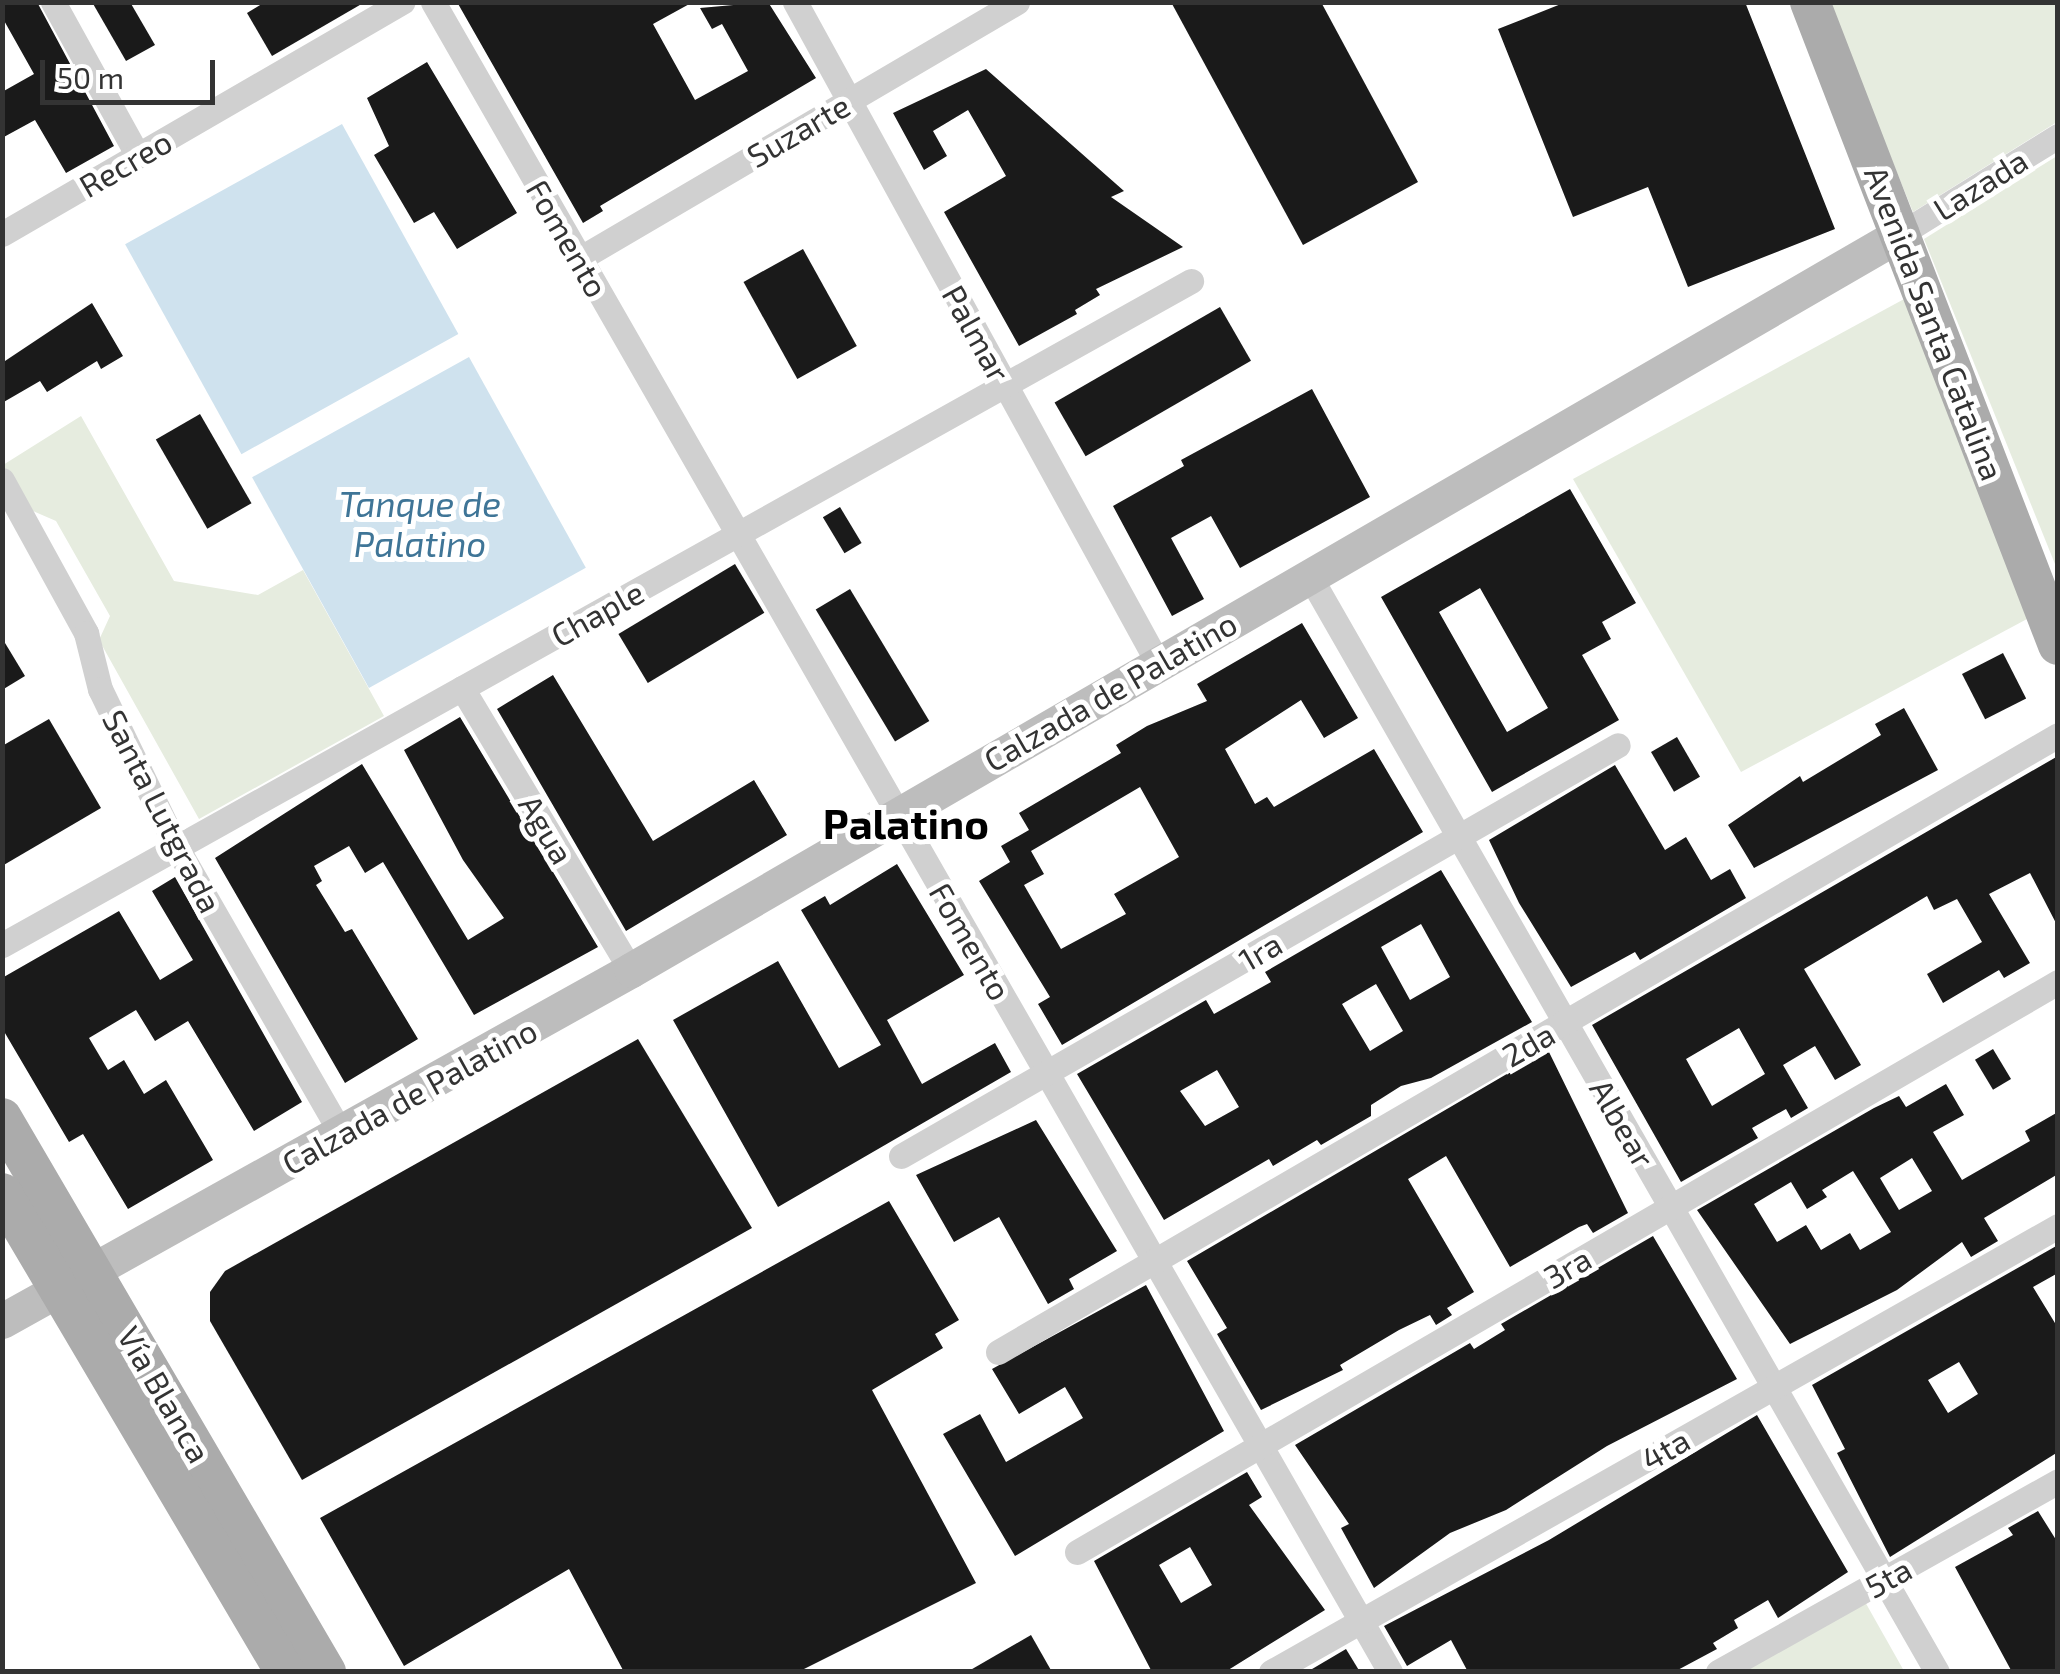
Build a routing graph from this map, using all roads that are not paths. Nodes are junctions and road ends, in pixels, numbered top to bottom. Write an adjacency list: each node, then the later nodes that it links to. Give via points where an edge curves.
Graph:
1 (54, 2): 9 (street)
2 (403, 2): 9 (street, Recreo)
3 (433, 2): 12 (street, Fomento)
4 (796, 2): 7 (street, Palmar)
5 (1017, 2): 7 (street, Suzarte)
6 (1810, 2): 10 (main road, Avenida Santa Catalina)
7 (849, 100): 12 (street, Suzarte); 14 (street, Palmar)
8 (2058, 136): 10 (street, Lazada)
9 (138, 156): 11 (street, Recreo)
10 (1902, 233): 17 (street, Calzada de Palatino); 18 (main road, Avenida Santa Catalina)
11 (2, 234)
12 (580, 258): 16 (street, Fomento)
13 (1191, 281): 14 (street, Chaple)
14 (1005, 384): 16 (street, Chaple); 19 (street, Palmar)
15 (2, 480): 25 (street, Santa Lutgrada, via 86,632 100,689)
16 (738, 534): 20 (street, Chaple); 23 (street, Fomento)
17 (1309, 575): 19 (street, Calzada de Palatino); 24 (street, Albear)
18 (2058, 645)
19 (1158, 663): 23 (street, Calzada de Palatino)
20 (462, 688): 25 (street, Chaple); 27 (street, Agua)
21 (2058, 735): 29 (street, 2da)
22 (1618, 745): 24 (street, 1ra)
23 (898, 815): 27 (street, Calzada de Palatino); 30 (street, Fomento)
24 (1459, 837): 29 (street, Albear); 30 (street, 1ra)
25 (177, 848): 26 (street, Chaple); 32 (street, Santa Lutgrada)
26 (2, 945)
27 (631, 970): 32 (street, Calzada de Palatino)
28 (2058, 982): 35 (street, 3ra)
29 (1565, 1022): 35 (street, Albear); 37 (street, 2da)
30 (1046, 1073): 33 (street, 1ra); 37 (street, Fomento)
31 (2, 1118): 38 (main road, Vía Blanca)
32 (342, 1134): 38 (street, Calzada de Palatino)
33 (901, 1156)
34 (2, 1192): 38 (main road, Vía Blanca)
35 (1671, 1207): 41 (street, Albear); 42 (street, 3ra)
36 (2058, 1226): 41 (street, 4ta)
37 (1154, 1261): 40 (street, 2da); 42 (street, Fomento)
38 (76, 1279): 39 (street, Calzada de Palatino); 47 (main road, Vía Blanca); 48 (main road, Vía Blanca)
39 (2, 1322)
40 (998, 1352)
41 (1774, 1387): 45 (street, Albear); 46 (street, 4ta)
42 (1260, 1445): 44 (street, 3ra); 46 (street, Fomento)
43 (2058, 1481): 45 (street, 5ta)
44 (1077, 1552)
45 (1884, 1579): 51 (street, 5ta); 52 (street, Albear)
46 (1361, 1621): 49 (street, 4ta); 50 (street, Fomento)
47 (285, 1672)
48 (326, 1672)
49 (1271, 1672)
50 (1390, 1672)
51 (1718, 1672)
52 (1937, 1672)

